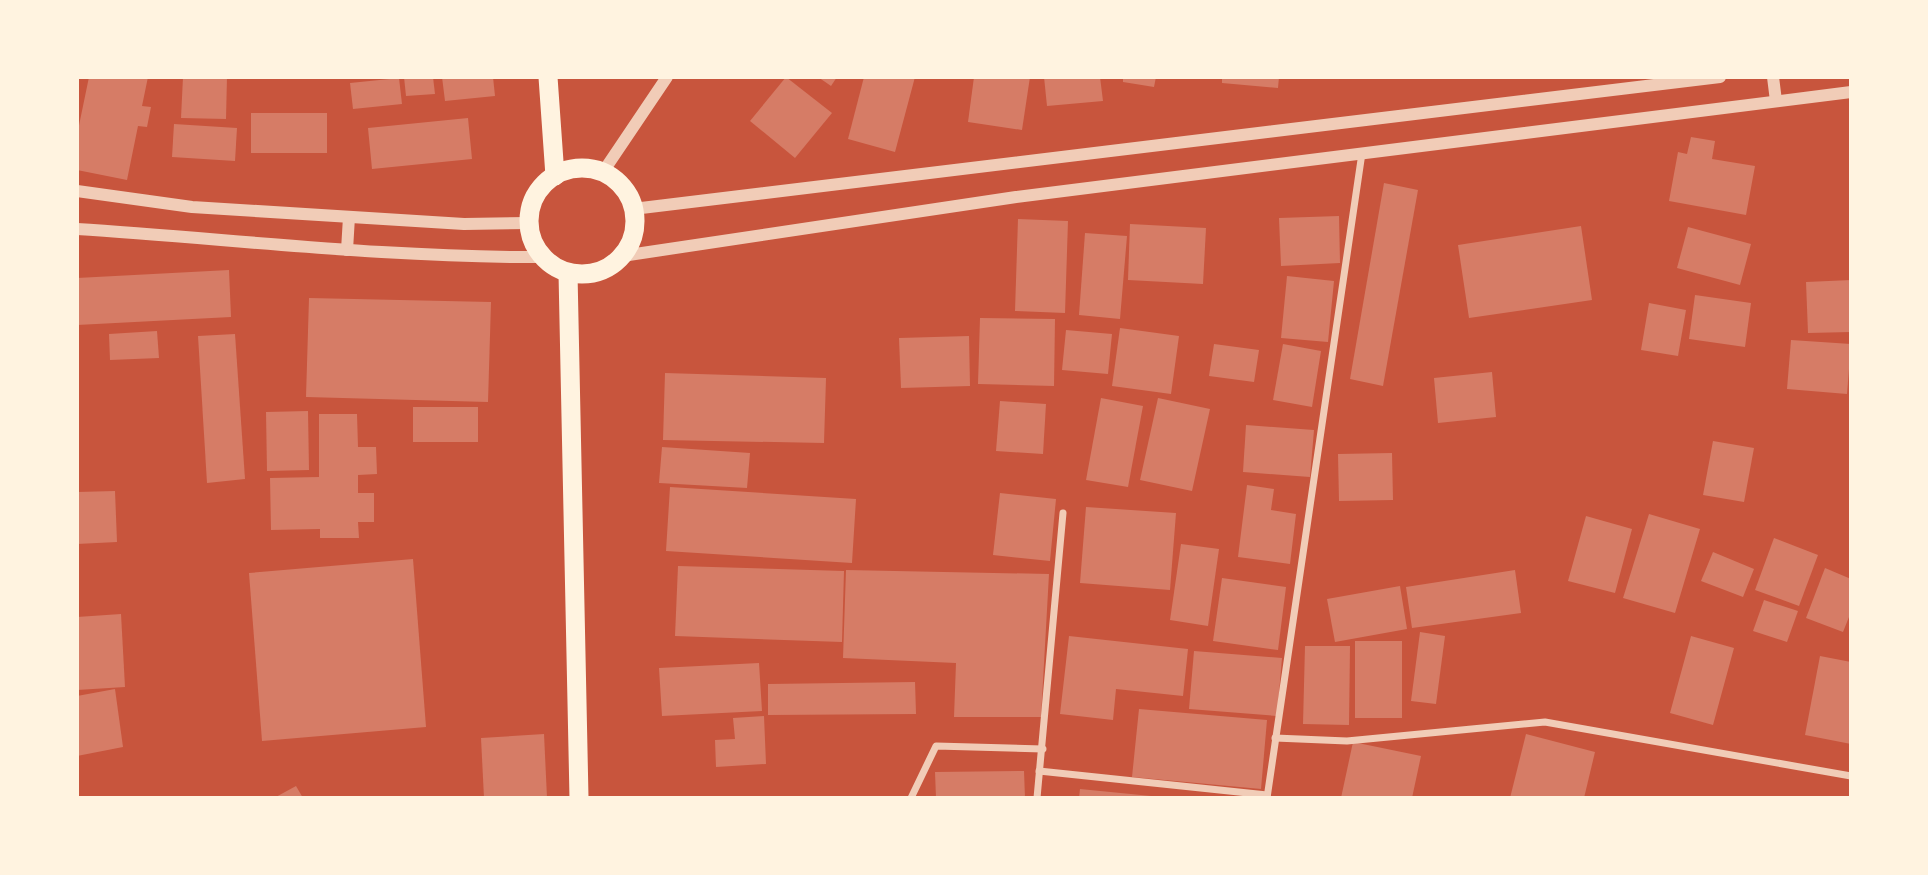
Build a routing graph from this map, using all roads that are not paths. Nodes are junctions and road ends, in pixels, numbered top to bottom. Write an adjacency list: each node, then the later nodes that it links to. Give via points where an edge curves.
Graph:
1 (548, 77): 9 (highway)
2 (667, 77): 8 (street)
3 (1720, 77): 11 (street)
4 (1773, 77): 6 (street)
5 (1851, 92): 6 (street)
6 (1776, 101): 7 (street)
7 (1362, 153): 16 (street, via 1016,197); 20 (street)
8 (603, 172): 9 (highway, via 579,169); 11 (highway, via 628,194)
9 (555, 176): 13 (highway, via 536,196)
10 (77, 191): 12 (street, via 192,207)
11 (634, 209): 16 (highway, via 635,226)
12 (349, 217): 13 (street, via 464,225); 15 (street)
13 (529, 223): 17 (highway)
14 (77, 229): 15 (street)
15 (346, 250): 17 (street, via 465,258)
16 (622, 256): 18 (highway, via 597,272)
17 (543, 257): 18 (highway)
18 (568, 273): 25 (highway)
19 (1063, 513): 21 (street)
20 (1275, 738): 23 (street, via 1347,741 1545,722); 24 (street)
21 (1043, 749): 22 (street); 26 (street, via 936,746)
22 (1039, 771): 24 (street); 27 (street)
23 (1851, 776)
24 (1267, 797)
25 (579, 798)
26 (911, 798)
27 (1037, 798)

